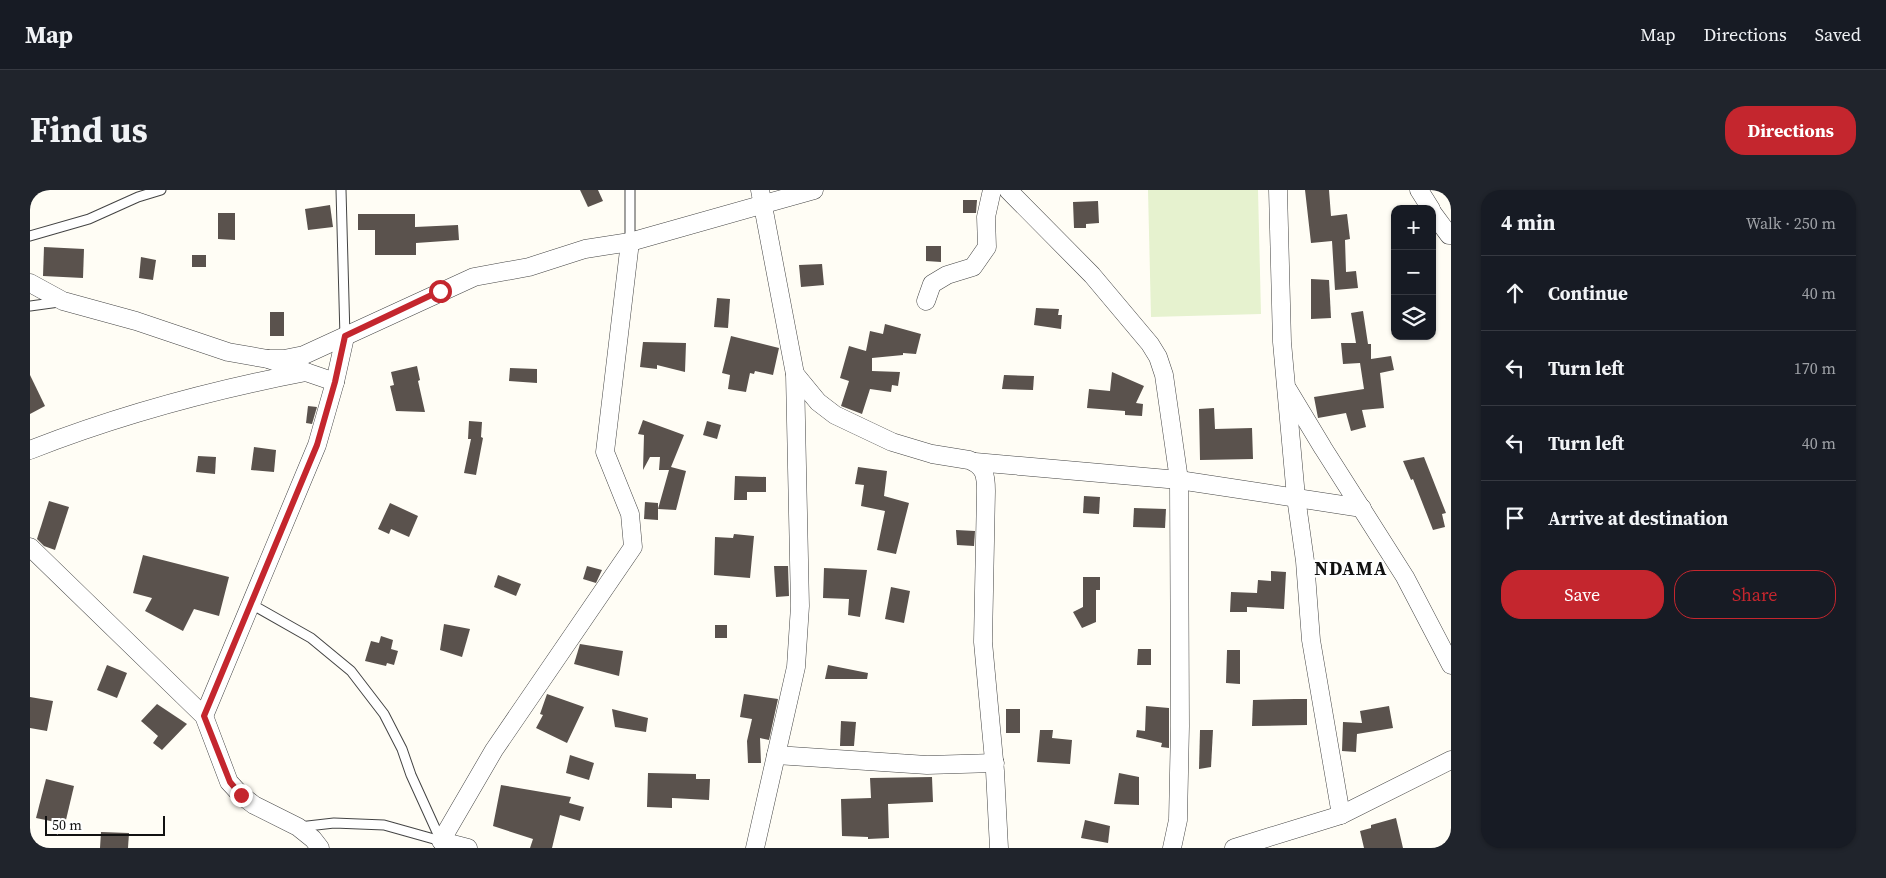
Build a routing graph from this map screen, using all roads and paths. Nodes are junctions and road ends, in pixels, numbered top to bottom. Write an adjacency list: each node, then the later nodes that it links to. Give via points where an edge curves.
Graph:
1 (161, 190): 13 (lane, via 89,219)
2 (341, 190): 19 (lane)
3 (630, 190): 14 (lane)
4 (814, 190): 9 (street)
5 (992, 190): 17 (street, via 986,216 987,247 973,266 932,284)
6 (1008, 190): 27 (street, via 1092,275 1158,357 1164,375)
7 (1278, 190): 24 (street)
8 (1420, 190): 10 (street)
9 (762, 198): 14 (street); 22 (street)
10 (1428, 205)
11 (1436, 217): 12 (street)
12 (1451, 235)
13 (30, 236)
14 (630, 242): 19 (street, via 585,249 529,266 474,277); 39 (street, via 605,452 630,514 633,547 494,750)
15 (30, 283): 16 (street)
16 (63, 301): 18 (lane); 20 (street, via 228,352)
17 (926, 301)
18 (30, 306)
19 (345, 336): 20 (street, via 304,355); 23 (street)
20 (268, 359): 21 (street)
21 (307, 372): 23 (street); 25 (street, via 161,406)
22 (795, 374): 26 (street, via 818,402 835,415 892,442); 34 (street, via 800,606 796,667)
23 (335, 382): 31 (street, via 317,445)
24 (1286, 385): 28 (street); 29 (street)
25 (30, 450)
26 (975, 462): 27 (street); 36 (street, via 986,476 983,642)
27 (1178, 480): 28 (street); 44 (street, via 1180,726 1178,820)
28 (1296, 498): 29 (street); 37 (street, via 1311,640)
29 (1362, 508): 32 (street, via 1405,577)
30 (30, 548): 33 (street)
31 (251, 604): 33 (street); 39 (lane, via 311,638 351,671 384,714)
32 (1451, 665)
33 (204, 716): 38 (street, via 230,782 241,795)
34 (776, 755): 36 (street, via 928,764); 42 (street)
35 (1451, 760): 37 (street)
36 (995, 764): 43 (street)
37 (1341, 814): 45 (street)
38 (298, 827): 39 (lane, via 334,823 384,825); 40 (street)
39 (441, 841): 41 (street)
40 (320, 848)
41 (468, 848)
42 (755, 848)
43 (999, 848)
44 (1172, 848)
45 (1234, 848)

